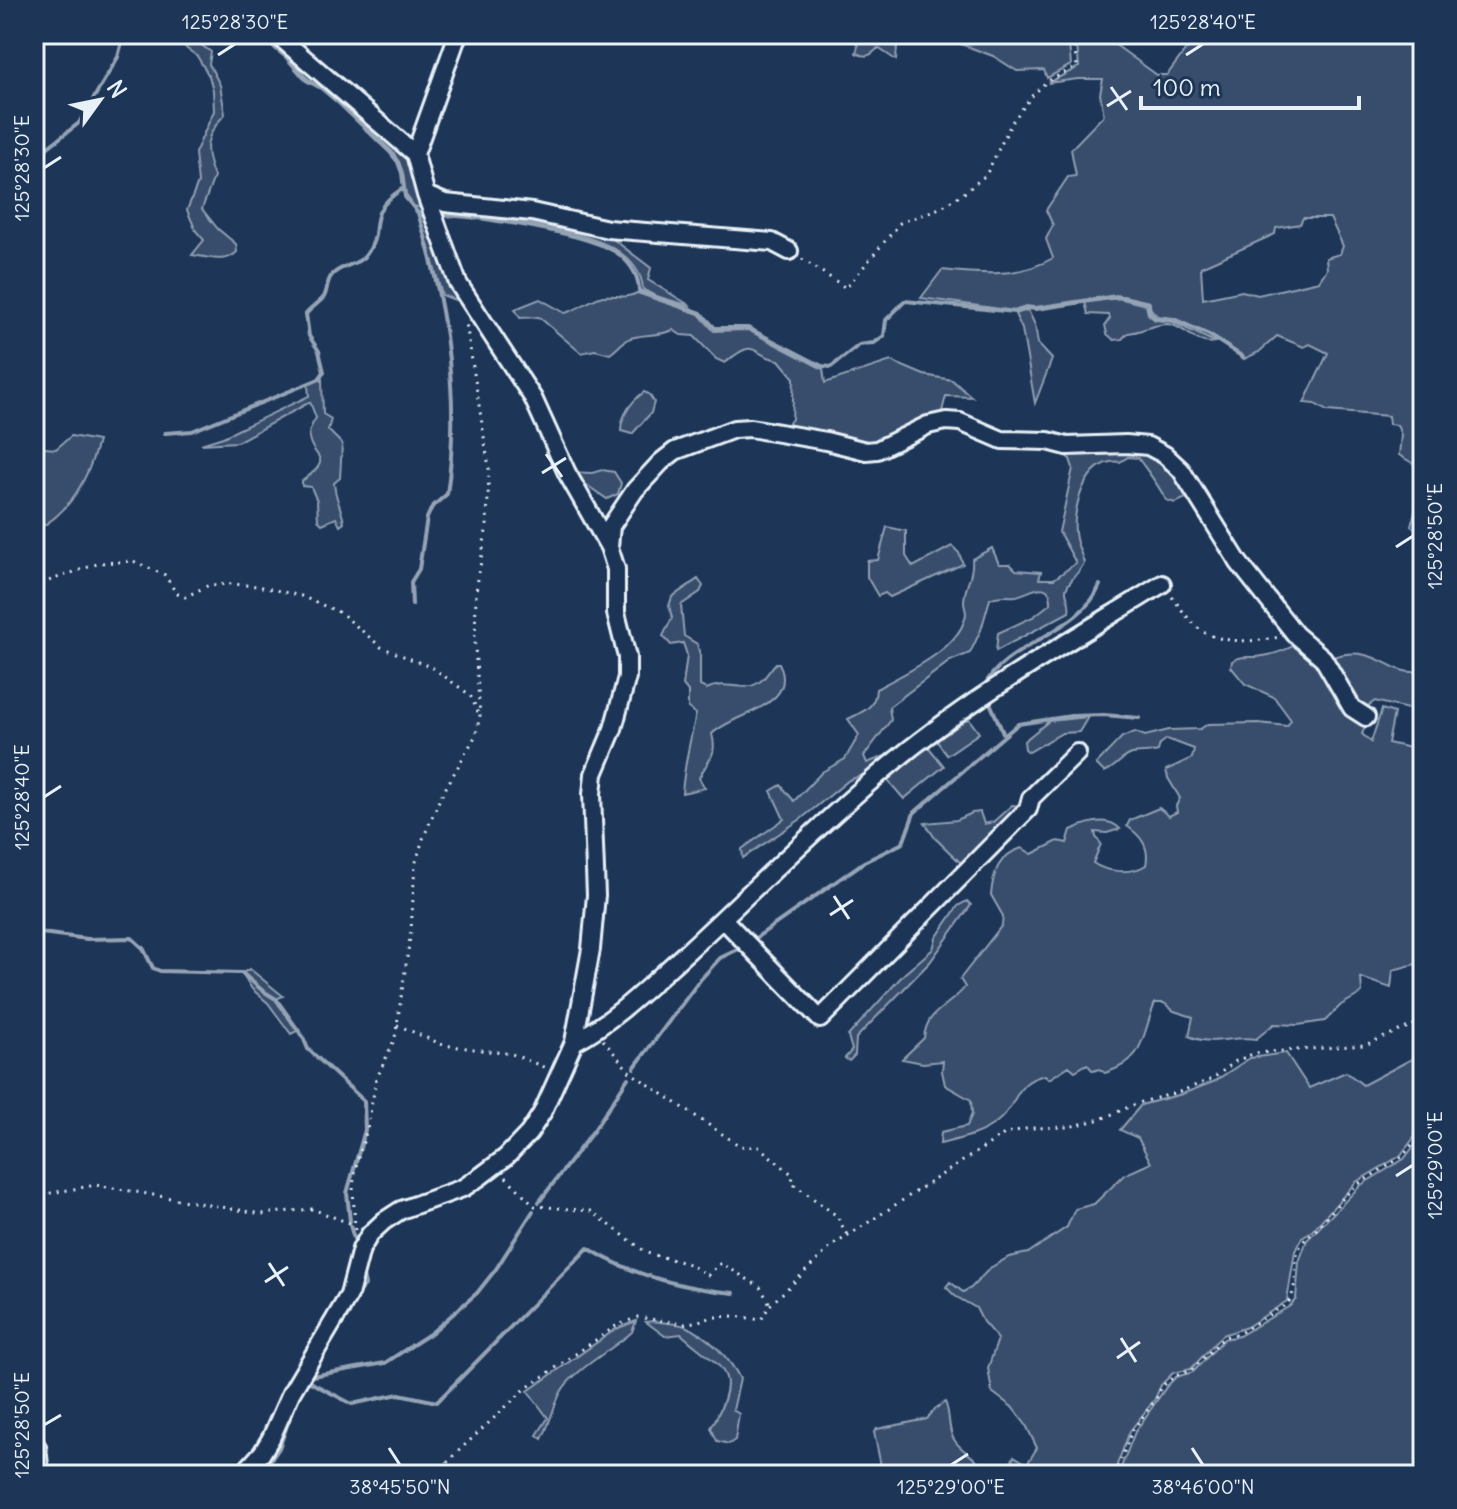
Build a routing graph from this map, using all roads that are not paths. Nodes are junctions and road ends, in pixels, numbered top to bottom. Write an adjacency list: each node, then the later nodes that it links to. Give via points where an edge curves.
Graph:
1 (276, 34): 3 (street)
2 (458, 34): 3 (street)
3 (415, 154): 4 (street)
4 (426, 195): 5 (street, via 445,203 532,212 608,229 772,242); 6 (street, via 458,283 533,398)
5 (789, 251)
6 (609, 547): 8 (street, via 611,526 661,462 719,433 750,428 866,451 946,421 1002,440 1148,446 1181,470 1239,563 1295,634 1323,658 1352,708); 11 (street, via 627,677 594,774 596,895)
7 (1162, 584): 10 (street, via 941,725 883,770)
8 (1366, 717)
9 (1077, 753): 10 (street, via 820,1019)
10 (723, 919): 11 (street, via 596,1031)
11 (574, 1042): 14 (street, via 529,1133 463,1188 384,1221 361,1249 349,1295 271,1438)
12 (34, 1443): 13 (street)
13 (40, 1475)
14 (242, 1475)

